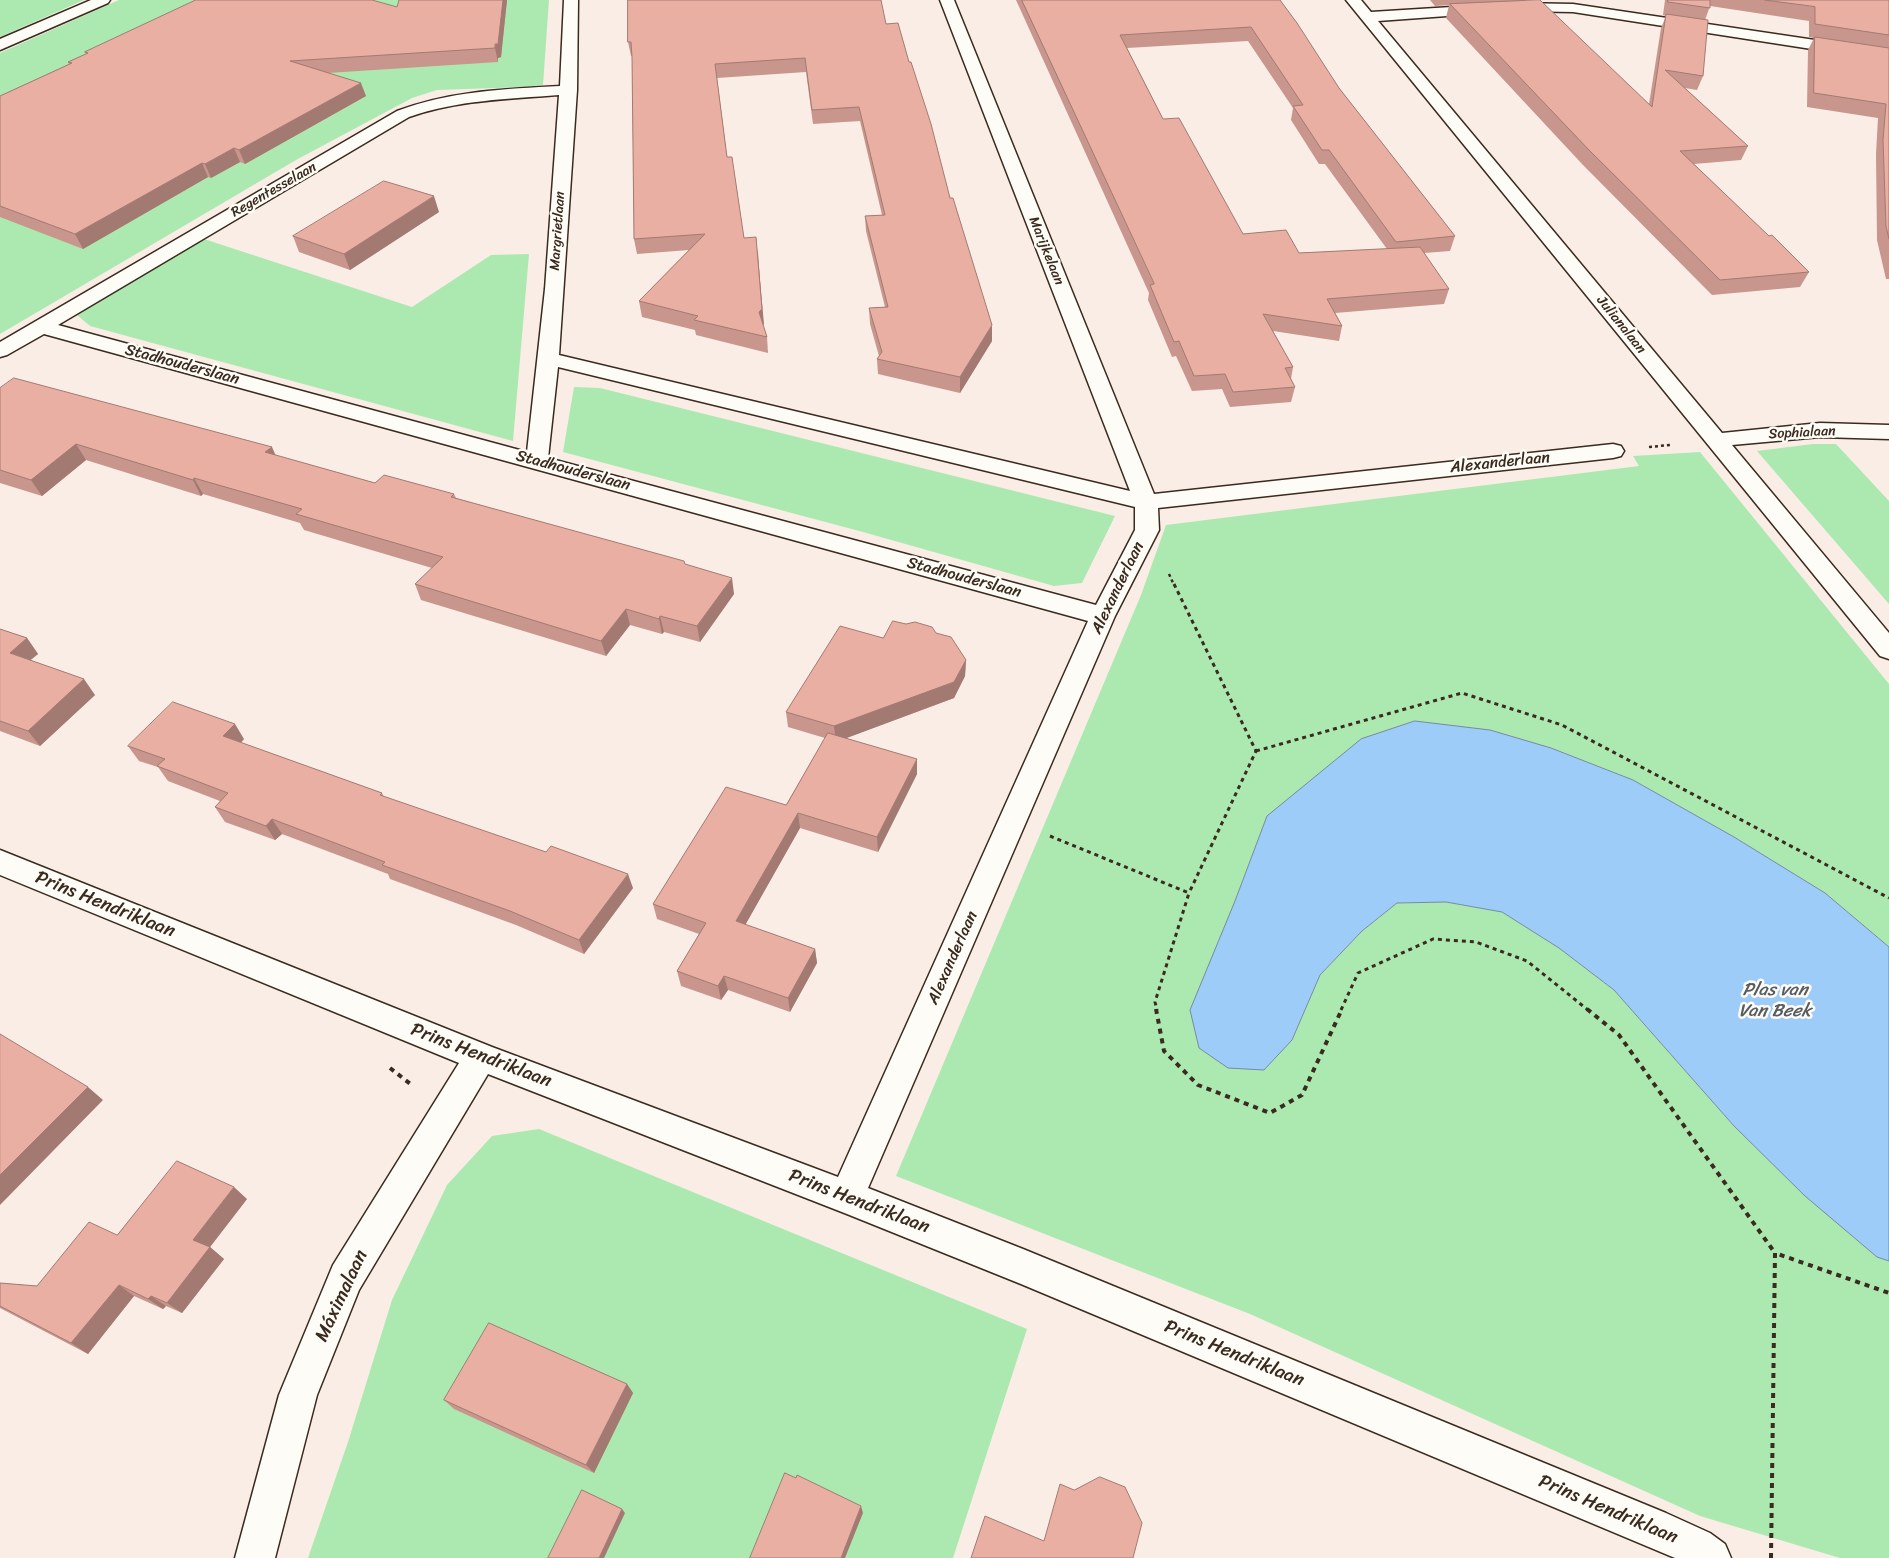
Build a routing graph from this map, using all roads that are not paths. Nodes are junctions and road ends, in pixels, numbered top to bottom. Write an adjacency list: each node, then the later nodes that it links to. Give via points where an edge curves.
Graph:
1 (103, 0): 6 (street)
2 (571, 0): 8 (street, Margrietlaan)
3 (947, 0): 16 (street, Marijkelaan)
4 (1353, 0): 5 (street, Julianalaan)
5 (1367, 17): 7 (street, via 1573,8); 13 (street, Julianalaan)
6 (0, 45)
7 (1889, 56)
8 (569, 90): 9 (street, Regentesselaan, via 446,99 403,114); 11 (street, Margrietlaan)
9 (42, 327): 10 (street, Regentesselaan); 15 (street, Stadhouderslaan)
10 (0, 351)
11 (549, 359): 15 (street, Margrietlaan); 16 (street)
12 (1889, 432): 13 (street, Sophialaan, via 1820,430)
13 (1715, 440): 18 (street, Julianalaan)
14 (1613, 451): 16 (street, Alexanderlaan)
15 (536, 461): 17 (street, Stadhouderslaan)
16 (1146, 502): 17 (street, Alexanderlaan, via 1147,530)
17 (1104, 616): 21 (street, Alexanderlaan)
18 (1889, 650)
19 (0, 862): 20 (street, Prins Hendriklaan)
20 (482, 1057): 21 (street, Prins Hendriklaan); 22 (street, Máximalaan, via 346,1278 298,1395)
21 (847, 1197): 23 (street, Prins Hendriklaan, via 1642,1523 1696,1547)
22 (255, 1558)
23 (1711, 1558)

